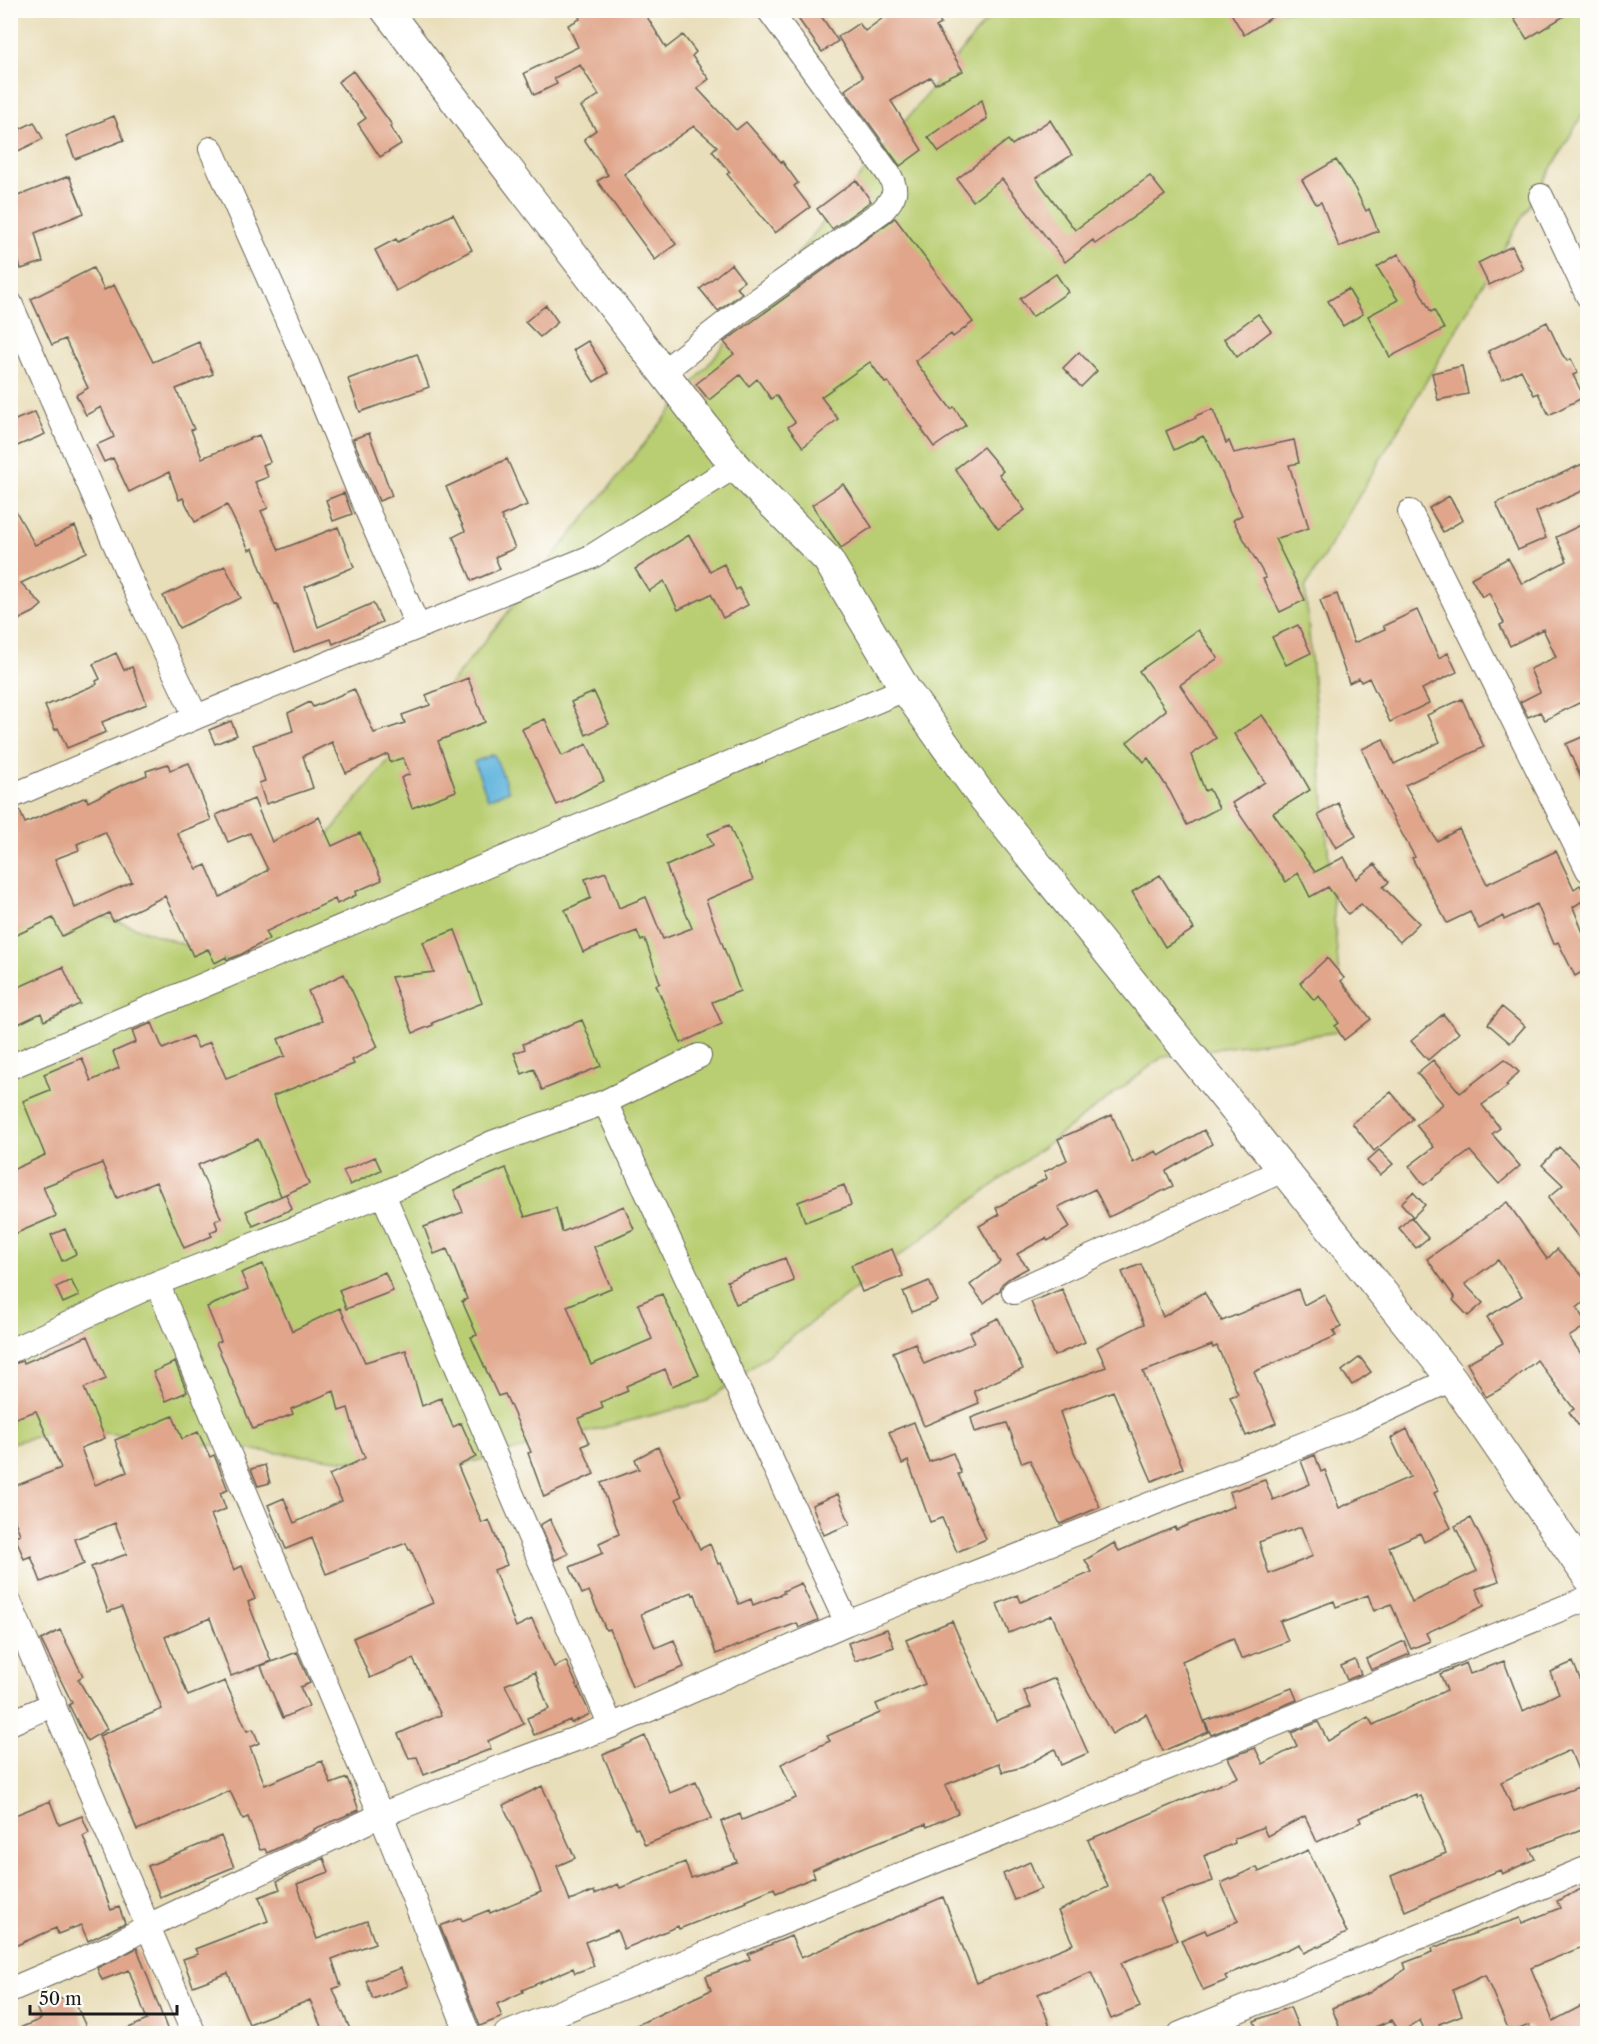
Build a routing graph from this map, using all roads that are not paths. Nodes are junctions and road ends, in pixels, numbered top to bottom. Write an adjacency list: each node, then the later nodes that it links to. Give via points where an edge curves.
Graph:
1 (386, 10): 7 (street)
2 (769, 10): 7 (street, via 888,173 895,184 894,197 882,211)
3 (211, 149): 10 (street, via 308,364)
4 (1540, 196): 5 (street)
5 (1587, 296)
6 (10, 303): 12 (street, via 134,587)
7 (664, 371): 8 (street)
8 (735, 466): 10 (street, via 591,557); 11 (street, via 828,560)
9 (1410, 512): 14 (street)
10 (418, 627): 12 (street)
11 (905, 689): 16 (street); 18 (street, via 978,791)
12 (196, 717): 13 (street)
13 (10, 797)
14 (1587, 870)
15 (699, 1056): 17 (street)
16 (10, 1067)
17 (605, 1102): 19 (street, via 492,1143); 27 (street)
18 (1284, 1170): 21 (street); 23 (street)
19 (383, 1194): 20 (street); 30 (street)
20 (157, 1283): 22 (street); 31 (street)
21 (1014, 1292)
22 (10, 1351)
23 (1452, 1379): 24 (street); 27 (street, via 1358,1422)
24 (1587, 1577)
25 (1587, 1598): 37 (street)
26 (10, 1604): 28 (street)
27 (847, 1623): 30 (street)
28 (54, 1704): 29 (street); 33 (street)
29 (10, 1723)
30 (611, 1726): 31 (street)
31 (381, 1815): 33 (street); 36 (street)
32 (1587, 1868): 38 (street)
33 (148, 1926): 34 (street, via 111,1947); 35 (street)
34 (10, 1990)
35 (194, 2034)
36 (468, 2034)
37 (506, 2034)
38 (1180, 2034)

